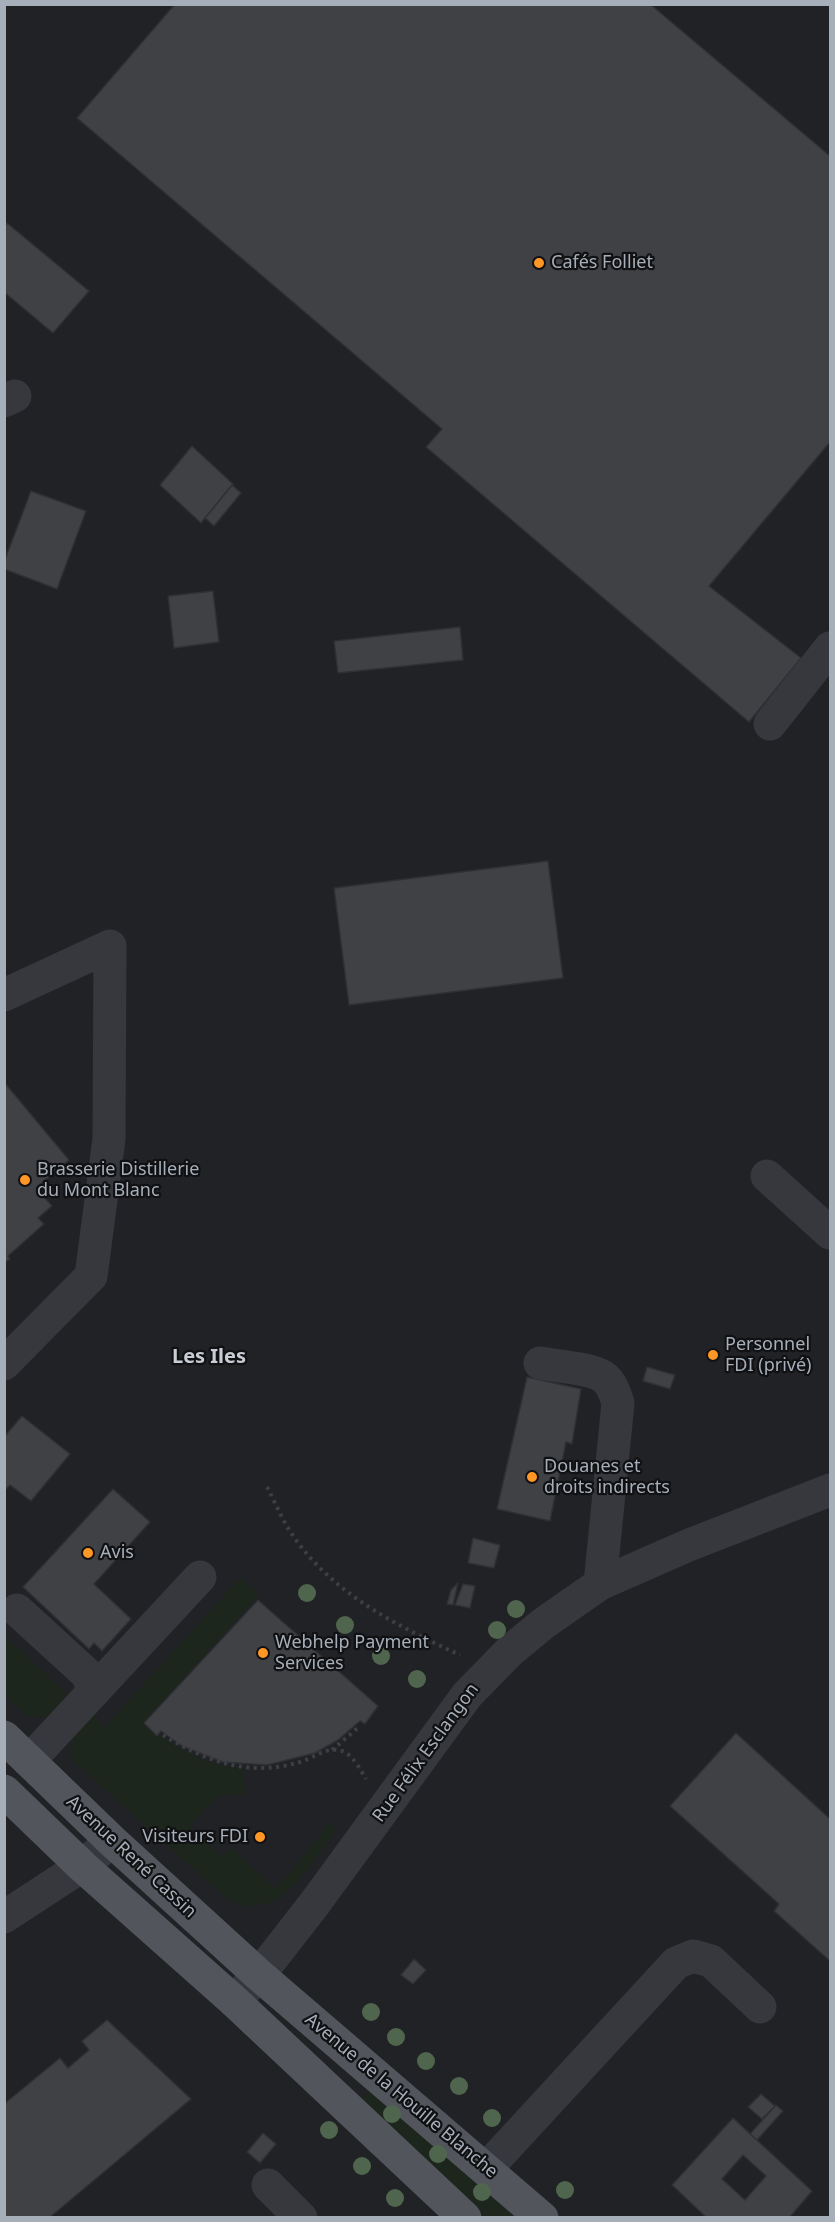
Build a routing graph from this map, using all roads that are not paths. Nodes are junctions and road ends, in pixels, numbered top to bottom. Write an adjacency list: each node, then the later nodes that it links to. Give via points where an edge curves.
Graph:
1 (831, 648): 2 (street)
2 (770, 724)
3 (4, 995): 7 (street, via 110,946 109,1139 91,1276)
4 (767, 1176): 5 (street)
5 (831, 1233)
6 (540, 1363): 10 (street, via 596,1373 613,1388 618,1403)
7 (4, 1364)
8 (831, 1490): 10 (street, Rue Félix Esclangon)
9 (200, 1577): 12 (street)
10 (600, 1584): 19 (street, Rue Félix Esclangon, via 544,1623 488,1671 432,1740)
11 (17, 1610): 12 (street, via 87,1675)
12 (93, 1691): 14 (street)
13 (4, 1737): 14 (main road, Avenue René Cassin)
14 (29, 1761): 16 (main road, Avenue René Cassin)
15 (4, 1791): 17 (main road, Avenue René Cassin)
16 (112, 1841): 17 (street); 19 (main road, Avenue René Cassin)
17 (82, 1866): 18 (street); 20 (main road, Avenue René Cassin)
18 (4, 1917)
19 (260, 1975): 20 (street, Rue Félix Esclangon); 22 (main road, Avenue de la Houille Blanche)
20 (234, 2001): 25 (main road)
21 (760, 2007): 22 (street, via 711,1961 693,1956 676,1963)
22 (487, 2168): 26 (main road, Avenue de la Houille Blanche)
23 (268, 2184): 24 (street)
24 (301, 2217)
25 (465, 2217)
26 (542, 2217)

